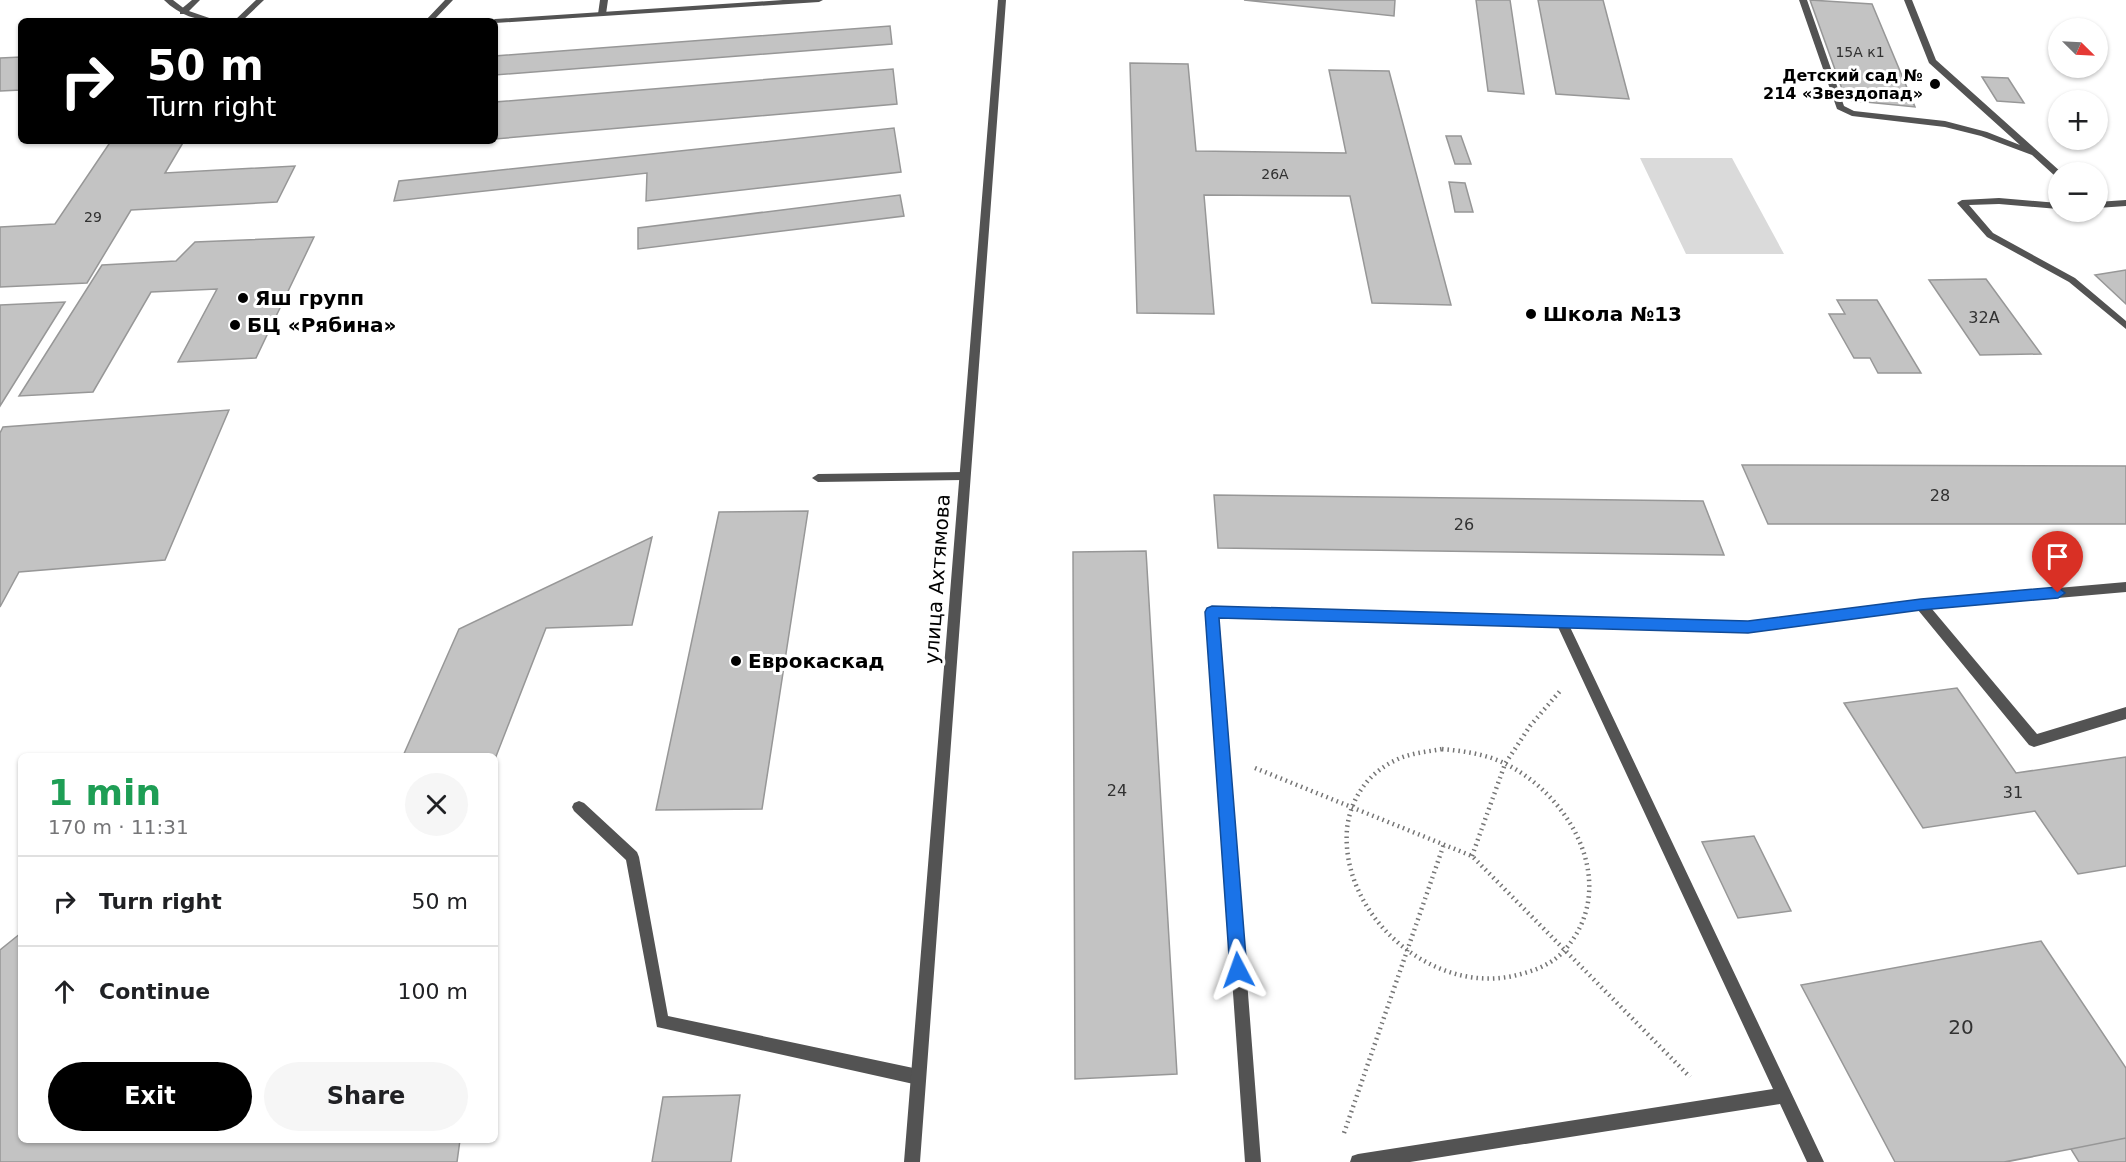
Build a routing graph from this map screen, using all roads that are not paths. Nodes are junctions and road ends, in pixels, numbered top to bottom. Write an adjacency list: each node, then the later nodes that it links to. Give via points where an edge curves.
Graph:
1 (168, 0): 10 (street)
2 (196, 0): 10 (street)
3 (260, 0): 13 (street)
4 (449, 0): 14 (street)
5 (604, 0): 11 (street)
6 (819, 0): 11 (street)
7 (1002, 0): 22 (street, улица Ахтямова)
8 (1803, 0): 16 (street, via 1840,107 1852,113 1945,124)
9 (1908, 0): 16 (street, via 1932,61)
10 (183, 12): 12 (street)
11 (602, 14): 15 (street)
12 (203, 18)
13 (241, 18)
14 (432, 18)
15 (498, 21)
16 (2034, 153): 17 (street)
17 (2048, 165)
18 (2126, 203): 19 (street)
19 (2108, 204)
20 (2048, 205): 21 (street, via 1962,203 1990,235 2072,280)
21 (2126, 326)
22 (964, 476): 23 (street); 29 (street, улица Ахтямова)
23 (818, 478)
24 (2126, 587): 25 (street)
25 (1921, 604): 26 (street, via 1748,627); 27 (street, via 2034,741)
26 (1561, 621): 30 (street); 32 (street, via 1212,612)
27 (2126, 713)
28 (579, 807): 29 (street, via 632,857 662,1022)
29 (918, 1077): 31 (street, улица Ахтямова)
30 (1784, 1095): 33 (street); 34 (street)
31 (912, 1162)
32 (1253, 1162)
33 (1358, 1162)
34 (1816, 1162)

